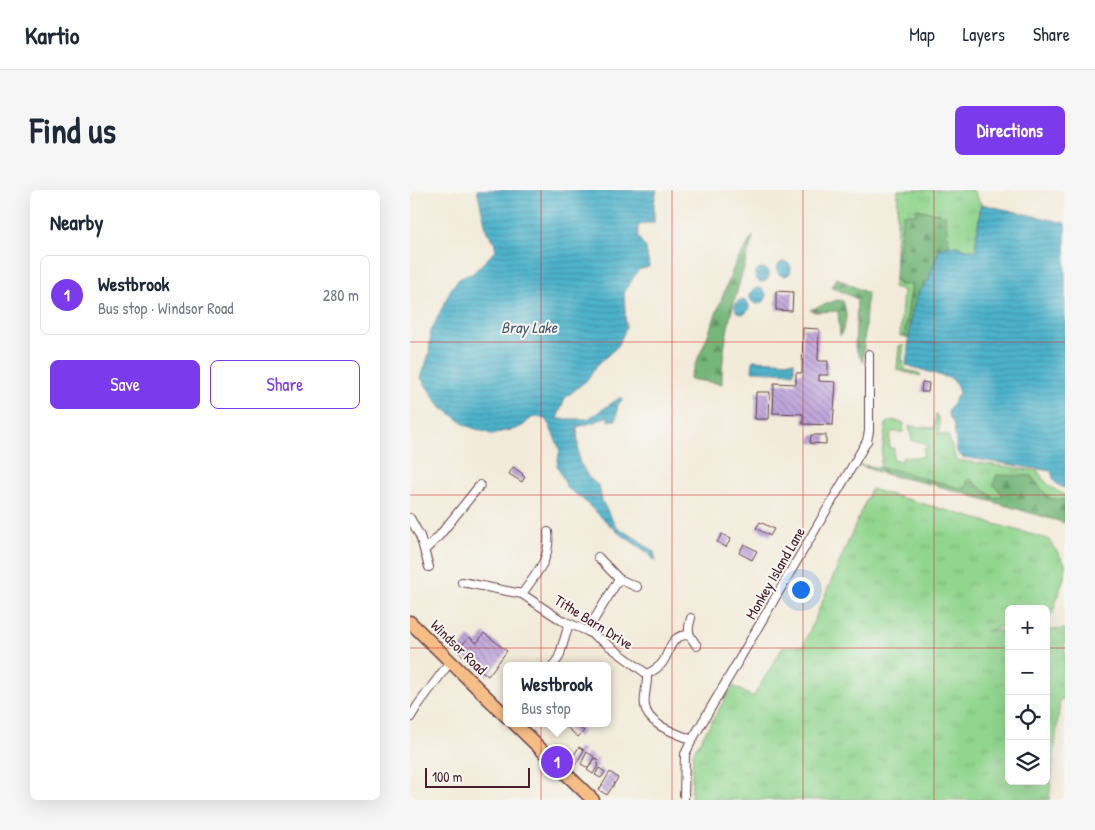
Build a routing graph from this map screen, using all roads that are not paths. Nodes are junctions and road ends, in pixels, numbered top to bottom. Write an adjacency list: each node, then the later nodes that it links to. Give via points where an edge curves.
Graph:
1 (869, 354): 24 (street, Monkey Island Lane, via 867,441)
2 (480, 485): 5 (street)
3 (410, 518): 5 (street)
4 (548, 532): 11 (street, via 550,546 546,558)
5 (424, 550): 7 (street)
6 (598, 557): 8 (street)
7 (429, 567)
8 (619, 579): 10 (street); 15 (street)
9 (462, 582): 11 (street, Tithe Barn Drive)
10 (637, 586)
11 (522, 594): 14 (street, Tithe Barn Drive)
12 (691, 618): 16 (street)
13 (410, 622): 18 (main road, Windsor Road)
14 (569, 624): 15 (street, Tithe Barn Drive); 19 (street)
15 (586, 631): 20 (street, Tithe Barn Drive)
16 (689, 635): 17 (street); 20 (street, via 680,635 674,640 663,662)
17 (697, 646)
18 (450, 662): 21 (main road, Windsor Road); 22 (street)
19 (556, 662)
20 (647, 674): 24 (street, via 644,706 651,718)
21 (503, 713)
22 (410, 718)
23 (518, 727): 25 (main road)
24 (692, 740): 26 (street, Monkey Island Lane, via 685,754)
25 (593, 800)
26 (684, 800)

